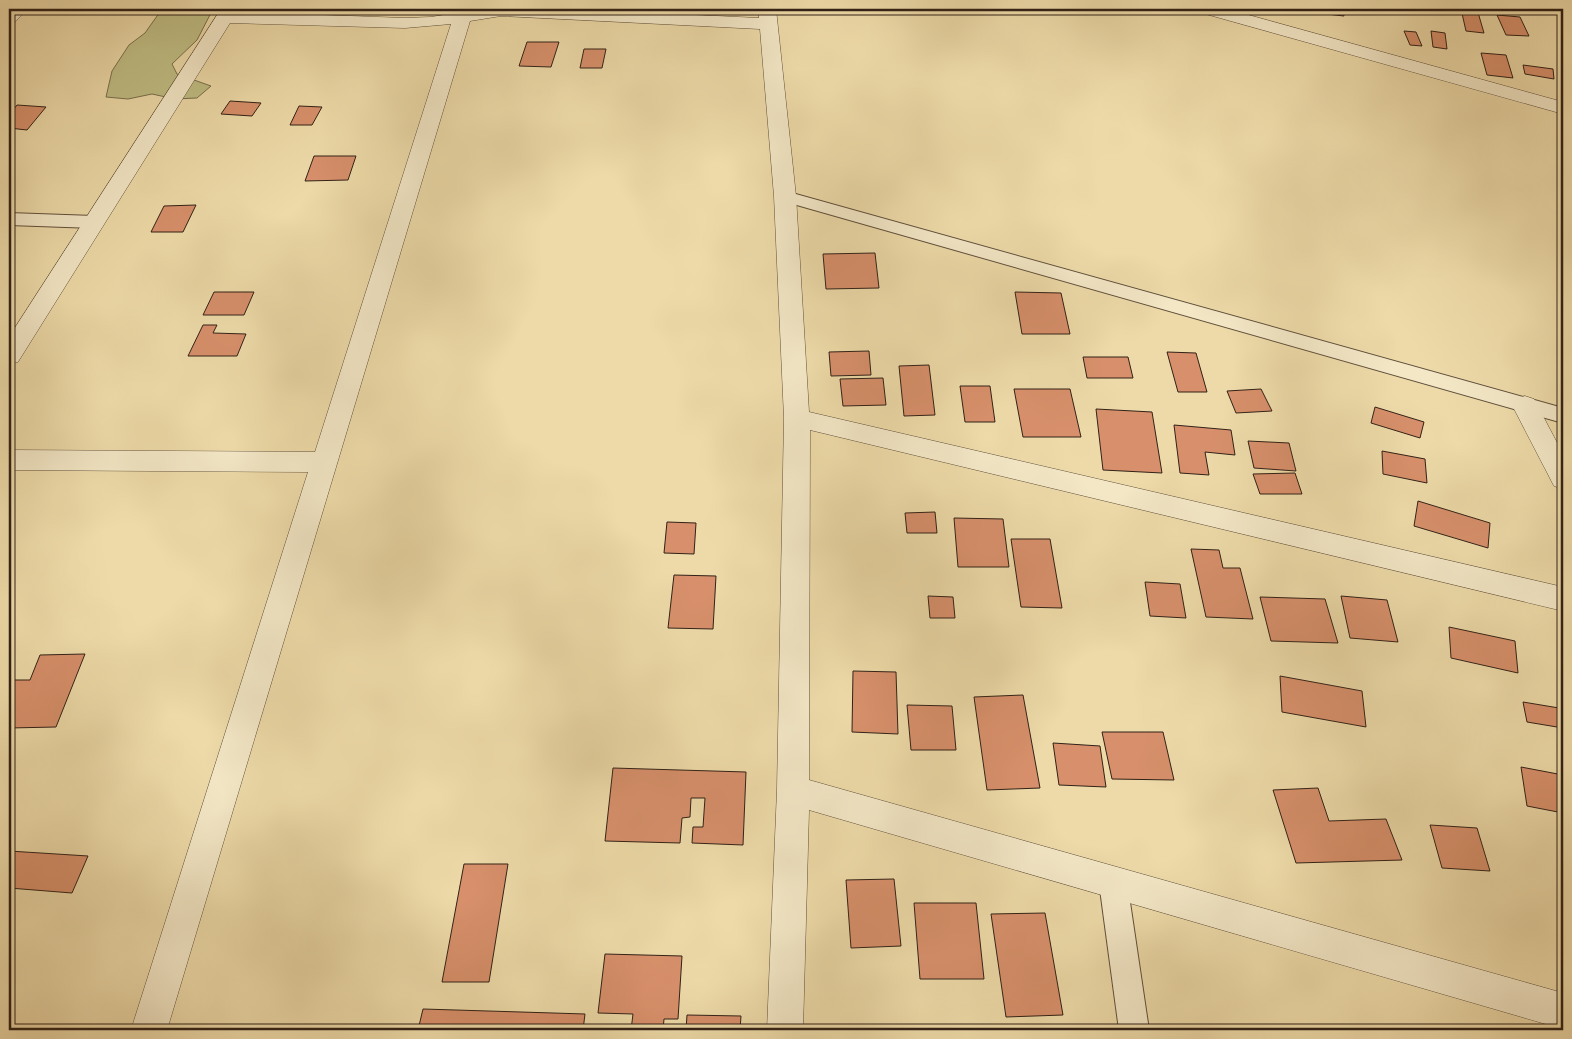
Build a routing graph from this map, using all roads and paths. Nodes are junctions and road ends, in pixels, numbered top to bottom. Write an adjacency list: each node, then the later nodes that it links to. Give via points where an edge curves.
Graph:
1 (18, 9): 6 (street)
2 (1208, 9): 8 (street)
3 (502, 10): 5 (street); 7 (street)
4 (228, 13): 7 (street, via 405,23); 11 (street)
5 (770, 14): 9 (street)
6 (9, 18)
7 (462, 18): 17 (street)
8 (1563, 108)
9 (786, 196): 13 (lane); 15 (street)
10 (9, 219): 11 (lane)
11 (94, 222): 12 (street)
12 (9, 356)
13 (1525, 405): 14 (lane); 18 (street)
14 (1563, 416)
15 (797, 418): 19 (street); 20 (street)
16 (9, 460): 17 (street)
17 (324, 462): 23 (street)
18 (1563, 480)
19 (1563, 599)
20 (793, 790): 21 (street); 24 (street)
21 (1113, 882): 22 (street); 25 (lane)
22 (1563, 1011)
23 (149, 1030)
24 (785, 1030)
25 (1134, 1030)

